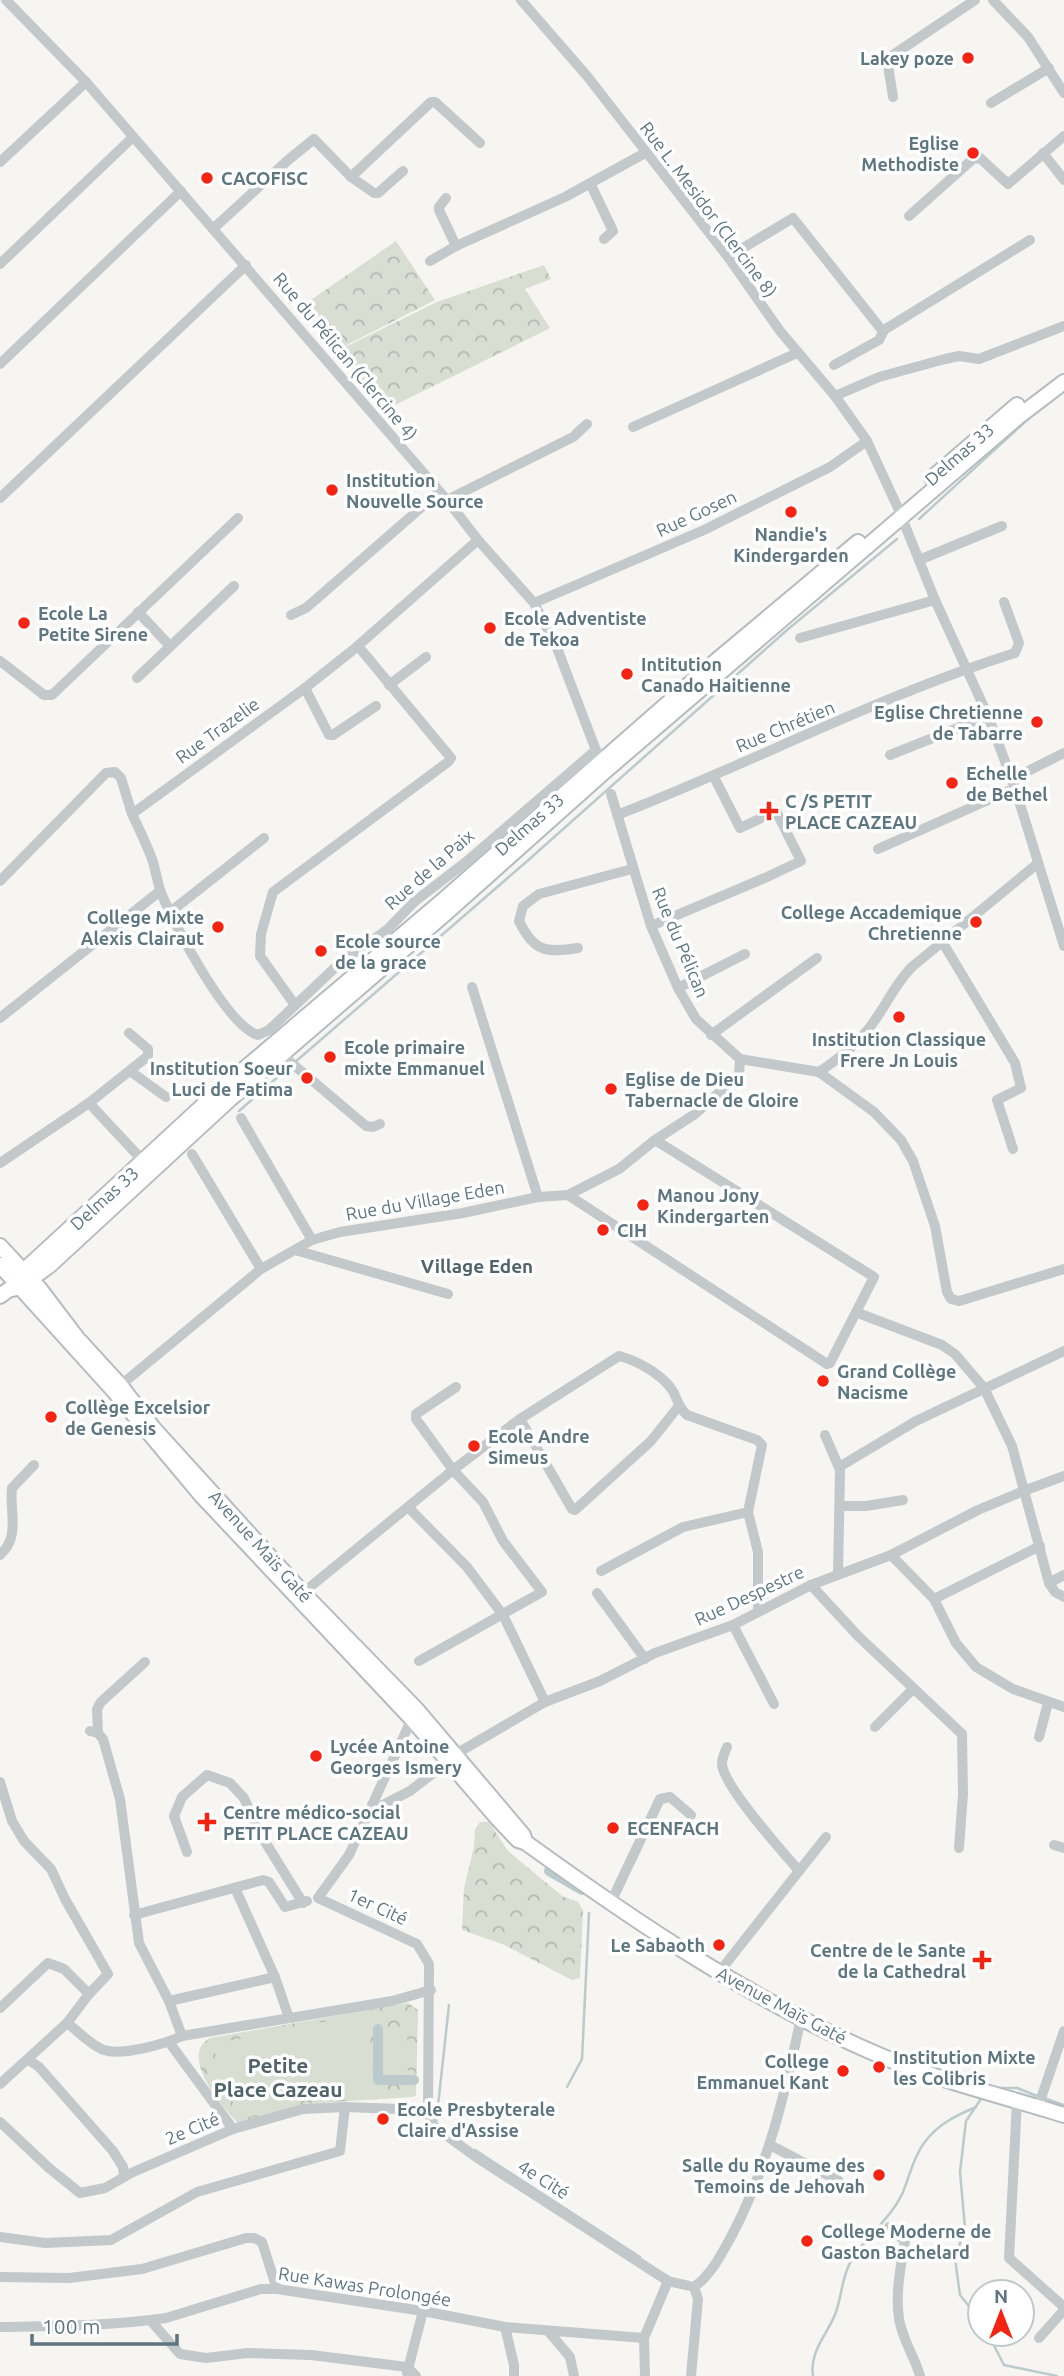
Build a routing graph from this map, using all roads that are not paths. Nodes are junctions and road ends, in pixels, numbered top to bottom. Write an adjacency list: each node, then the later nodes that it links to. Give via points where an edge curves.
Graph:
1 (6, 0): 6 (street, Rue du Pélican (Clercine 4))
2 (521, 0): 13 (street, Rue L. Mesidor (Clercine 8))
3 (975, 0): 8 (street, via 887,59)
4 (993, 0): 5 (street)
5 (1049, 68): 7 (street); 9 (street)
6 (86, 82): 11 (street, Rue du Pélican (Clercine 4)); 15 (street)
7 (1064, 93)
8 (893, 97)
9 (991, 103)
10 (1064, 136): 14 (street)
11 (133, 137): 20 (street, Rue du Pélican (Clercine 4)); 29 (street)
12 (480, 143): 17 (street, via 431,102)
13 (645, 153): 19 (street); 27 (street, Rue L. Mesidor (Clercine 8))
14 (1043, 153): 18 (street); 22 (street, via 1009,184 976,158)
15 (0, 162)
16 (402, 171): 17 (street, via 378,193)
17 (351, 177): 23 (street, via 314,139)
18 (1064, 180)
19 (590, 183): 24 (street, via 613,231); 26 (street)
20 (181, 191): 23 (street, Rue du Pélican (Clercine 4)); 34 (street)
21 (446, 198): 26 (street, via 439,210)
22 (909, 216)
23 (214, 228): 30 (street, Rue du Pélican (Clercine 4))
24 (604, 239)
25 (1030, 240): 32 (street)
26 (456, 246): 28 (street)
27 (727, 257): 32 (street, via 793,218); 33 (street, Rue L. Mesidor (Clercine 8))
28 (430, 261)
29 (0, 264)
30 (246, 265): 42 (street, Rue du Pélican (Clercine 4)); 43 (street)
31 (1064, 326): 38 (street, via 979,359 945,359 879,377)
32 (884, 330): 35 (street, via 879,340)
33 (797, 353): 38 (street, Rue L. Mesidor (Clercine 8)); 40 (street)
34 (0, 364)
35 (834, 365)
36 (1064, 372): 44 (main road, Delmas 33, via 991,427)
37 (1064, 383): 44 (main road, Delmas 33)
38 (835, 396): 41 (street, Rue L. Mesidor (Clercine 8))
39 (587, 424): 42 (street, via 573,437)
40 (633, 427)
41 (867, 441): 44 (street, Rue L. Mesidor (Clercine 8)); 52 (street, Rue Gosen, via 831,467 704,530)
42 (443, 496): 47 (street, Rue du Pélican (Clercine 4)); 54 (street, via 306,608)
43 (0, 498)
44 (900, 512): 48 (street, Rue L. Mesidor (Clercine 8)); 68 (main road, Delmas 33)
45 (238, 518): 53 (street)
46 (1002, 526): 48 (street)
47 (478, 540): 52 (street, Rue du Pélican (Clercine 4)); 57 (street, Rue Trazelie)
48 (919, 560): 50 (street, Rue L. Mesidor (Clercine 8))
49 (234, 586): 56 (street)
50 (935, 600): 55 (street); 60 (street, Rue L. Mesidor (Clercine 8))
51 (1004, 602): 60 (street, Rue Chrétien, via 1019,643 1015,653)
52 (534, 603): 68 (street, Rue du Pélican (Clercine 4), via 557,648)
53 (138, 612): 56 (street); 59 (street, via 52,695)
54 (291, 615)
55 (800, 638)
56 (170, 646): 61 (street)
57 (358, 646): 62 (street); 63 (street, Rue Trazelie)
58 (426, 657): 62 (street)
59 (0, 661)
60 (967, 668): 65 (street, Rue L. Mesidor (Clercine 8)); 69 (street, Rue Chrétien)
61 (137, 678)
62 (389, 685): 89 (street, via 449,754 448,762 273,892 260,956)
63 (305, 688): 64 (street, via 329,735); 72 (street, Rue Trazelie)
64 (376, 706)
65 (988, 716): 67 (street); 70 (street, Rue L. Mesidor (Clercine 8))
66 (1064, 753): 70 (street)
67 (890, 755)
68 (600, 761): 89 (street, Rue de la Paix, via 414,902); 93 (main road, Delmas 33, via 446,913); 104 (main road, Delmas 33, via 222,1088)
69 (714, 777): 73 (street, Rue Chrétien); 81 (street, via 740,828 776,811 801,861)
70 (1014, 784): 75 (street); 76 (street, Rue L. Mesidor (Clercine 8))
71 (611, 794): 73 (street, Rue du Pélican)
72 (132, 814): 78 (street, via 121,778 115,772 106,774); 79 (street, Rue de la Paix)
73 (617, 815): 77 (street, Rue du Pélican)
74 (264, 838): 80 (street)
75 (878, 849)
76 (1037, 864): 82 (street); 83 (street, Rue L. Mesidor (Clercine 8))
77 (632, 869): 81 (street, Rue du Pélican); 84 (street, via 539,894 523,906 519,921 539,948)
78 (0, 881)
79 (160, 891): 80 (street, Rue de la Paix); 90 (street)
80 (169, 913): 89 (street, Rue de la Paix, via 235,1020 249,1032 258,1035 269,1030)
81 (651, 926): 88 (street, Rue du Pélican)
82 (943, 943): 96 (street, via 904,975 874,1023 848,1052); 102 (street, via 1015,1063 1021,1088 998,1100)
83 (1064, 946)
84 (578, 948)
85 (745, 954): 88 (street)
86 (817, 958): 92 (street)
87 (472, 987): 107 (street)
88 (678, 988): 92 (street, Rue du Pélican)
89 (295, 1005)
90 (0, 1018)
91 (130, 1033): 95 (street, via 149,1053)
92 (711, 1035): 94 (street, Rue du Pélican)
93 (282, 1055): 100 (street, via 366,1126); 114 (main road, Delmas 33)
94 (740, 1059): 96 (street); 101 (street, Rue du Village Eden, via 740,1075 695,1114)
95 (130, 1071): 97 (street); 98 (street)
96 (819, 1072): 113 (street, via 874,1112 907,1150 935,1226 951,1299 959,1301)
97 (166, 1097)
98 (89, 1104): 104 (street); 105 (street)
99 (241, 1118): 108 (street)
100 (380, 1124)
101 (655, 1140): 106 (street, Rue du Village Eden, via 619,1169); 116 (street, via 874,1277)
102 (1013, 1149)
103 (192, 1154): 112 (street)
104 (144, 1162): 114 (main road, Delmas 33)
105 (0, 1163)
106 (568, 1195): 107 (street, Rue du Village Eden); 116 (street, via 829,1364)
107 (538, 1198): 108 (street, Rue du Village Eden)
108 (312, 1240): 110 (street, Rue du Village Eden)
109 (0, 1246): 114 (main road, Avenue Maïs Gaté)
110 (295, 1250): 112 (street, Rue du Village Eden); 115 (street)
111 (0, 1265): 114 (main road, Avenue Maïs Gaté)
112 (261, 1269): 119 (street, Rue du Village Eden)
113 (1064, 1269)
114 (16, 1284): 119 (main road, Avenue Maïs Gaté, via 77,1338)
115 (448, 1294)
116 (858, 1313): 120 (street, via 942,1345)
117 (1064, 1351): 120 (street)
118 (456, 1387): 126 (street, via 415,1416)
119 (117, 1388): 142 (main road, Avenue Maïs Gaté, via 176,1467)
120 (984, 1388): 125 (street); 128 (street, via 1013,1446)
121 (678, 1406): 122 (street, via 669,1385 633,1359 618,1356); 122 (street, via 651,1441 575,1510); 132 (street, via 687,1415 762,1445)
122 (520, 1419): 126 (street)
123 (825, 1435): 125 (street)
124 (34, 1465): 134 (street, via 12,1488 14,1531)
125 (839, 1467): 130 (street)
126 (453, 1470): 131 (street); 146 (street, via 483,1502 503,1541 542,1592)
127 (1064, 1476): 128 (street, Rue Despestre)
128 (1026, 1489): 133 (street); 135 (street, Rue Despestre)
129 (903, 1500): 130 (street)
130 (840, 1506): 137 (street)
131 (409, 1508): 142 (street); 146 (street, via 467,1567)
132 (748, 1512): 136 (street, via 683,1527); 145 (street, via 758,1552)
133 (1040, 1546): 139 (street); 144 (street)
134 (1, 1552)
135 (891, 1555): 137 (street, Rue Despestre); 144 (street)
136 (601, 1571)
137 (838, 1575): 140 (street, Rue Despestre)
138 (1064, 1575): 139 (street)
139 (1049, 1583): 143 (street)
140 (811, 1585): 145 (street, Rue Despestre); 151 (street)
141 (597, 1593): 148 (street)
142 (300, 1596): 156 (main road, Avenue Maïs Gaté)
143 (1064, 1597)
144 (934, 1599): 153 (street, via 956,1643 976,1667)
145 (758, 1611): 147 (street, Rue Despestre)
146 (503, 1615): 149 (street); 152 (street)
147 (733, 1625): 148 (street, Rue Despestre); 154 (street)
148 (645, 1659): 152 (street, Rue Despestre)
149 (419, 1661)
150 (145, 1662): 172 (street, via 101,1702 94,1732 103,1738 120,1799)
151 (913, 1689): 157 (street); 165 (street, via 962,1734)
152 (545, 1702): 160 (street, Rue Despestre)
153 (1048, 1703): 155 (street); 158 (street)
154 (774, 1704)
155 (1064, 1707)
156 (414, 1714): 160 (main road, Avenue Maïs Gaté); 162 (street, 1er Cité)
157 (875, 1727)
158 (1039, 1737)
159 (727, 1747): 167 (street, via 722,1765 728,1779 762,1829)
160 (452, 1758): 162 (street, Rue Despestre, via 410,1791); 171 (main road, Avenue Maïs Gaté, via 518,1840)
161 (0, 1782): 176 (street, via 12,1821 51,1869 104,1963 108,1974)
162 (369, 1812): 169 (street, 1er Cité, via 349,1855)
163 (691, 1815): 171 (street, via 670,1797 660,1799)
164 (826, 1837): 167 (street)
165 (959, 1848)
166 (187, 1852): 170 (street, via 174,1816 182,1797 207,1775 230,1783 244,1798 259,1832)
167 (799, 1871): 173 (street)
168 (236, 1888): 170 (street, via 266,1880 285,1908); 172 (street); 174 (street)
169 (318, 1898): 170 (street); 175 (street, 1er Cité, via 417,1944 429,1964)
170 (303, 1903)
171 (610, 1904): 173 (main road, Avenue Maïs Gaté)
172 (134, 1915): 177 (street, via 139,1943)
173 (720, 1971): 180 (main road, Avenue Maïs Gaté)
174 (275, 1977): 177 (street); 179 (street)
175 (430, 1990): 179 (street); 190 (street)
176 (89, 1994): 178 (street, via 64,1969 48,1963); 181 (street)
177 (169, 2001): 183 (street)
178 (0, 2008)
179 (289, 2018): 183 (street)
180 (800, 2018): 187 (main road, Avenue Maïs Gaté, via 883,2057); 194 (street)
181 (68, 2022): 184 (street, via 103,2050 119,2052); 185 (street)
182 (1064, 2031): 188 (street)
183 (182, 2036): 184 (street)
184 (169, 2042): 193 (street)
185 (29, 2060): 186 (street); 195 (street, via 113,2151)
186 (0, 2084)
187 (1017, 2101): 188 (main road, Avenue Maïs Gaté); 203 (street, via 1009,2258)
188 (1038, 2104): 191 (main road, Avenue Maïs Gaté)
189 (345, 2107): 190 (street, 2e Cité); 193 (street, 2e Cité, via 303,2109); 198 (street, via 340,2151 197,2192 111,2240 45,2242)
190 (428, 2110): 200 (street, 4e Cité, via 432,2126)
191 (1064, 2115)
192 (0, 2122): 195 (street, 2e Cité, via 80,2193 105,2188)
193 (233, 2129): 195 (street, 2e Cité)
194 (770, 2145): 196 (street); 201 (street, via 751,2199 720,2258)
195 (124, 2177)
196 (839, 2181)
197 (889, 2227): 217 (street, via 905,2241 899,2320)
198 (0, 2237)
199 (0, 2277): 202 (street, via 69,2278 142,2269 254,2238 262,2242)
200 (668, 2281): 201 (street, 4e Cité); 209 (street)
201 (694, 2287): 216 (street, via 698,2299)
202 (277, 2289): 204 (street, Rue Kawas Prolongée); 205 (street, Rue Kawas Prolongée, via 261,2289)
203 (1064, 2308): 210 (street)
204 (423, 2311): 207 (street, Rue Kawas Prolongée); 211 (street)
205 (150, 2320): 206 (street, Rue Kawas Prolongée); 211 (street, via 180,2354 205,2358 312,2354)
206 (0, 2327)
207 (505, 2327): 208 (street, Rue Kawas Prolongée); 213 (street)
208 (549, 2332): 209 (street, Rue Kawas Prolongée); 214 (street, via 570,2357)
209 (644, 2338): 215 (street)
210 (1039, 2338)
211 (407, 2372): 212 (street)
212 (416, 2376)
213 (514, 2376)
214 (574, 2376)
215 (645, 2376)
216 (691, 2376)
217 (920, 2376)

